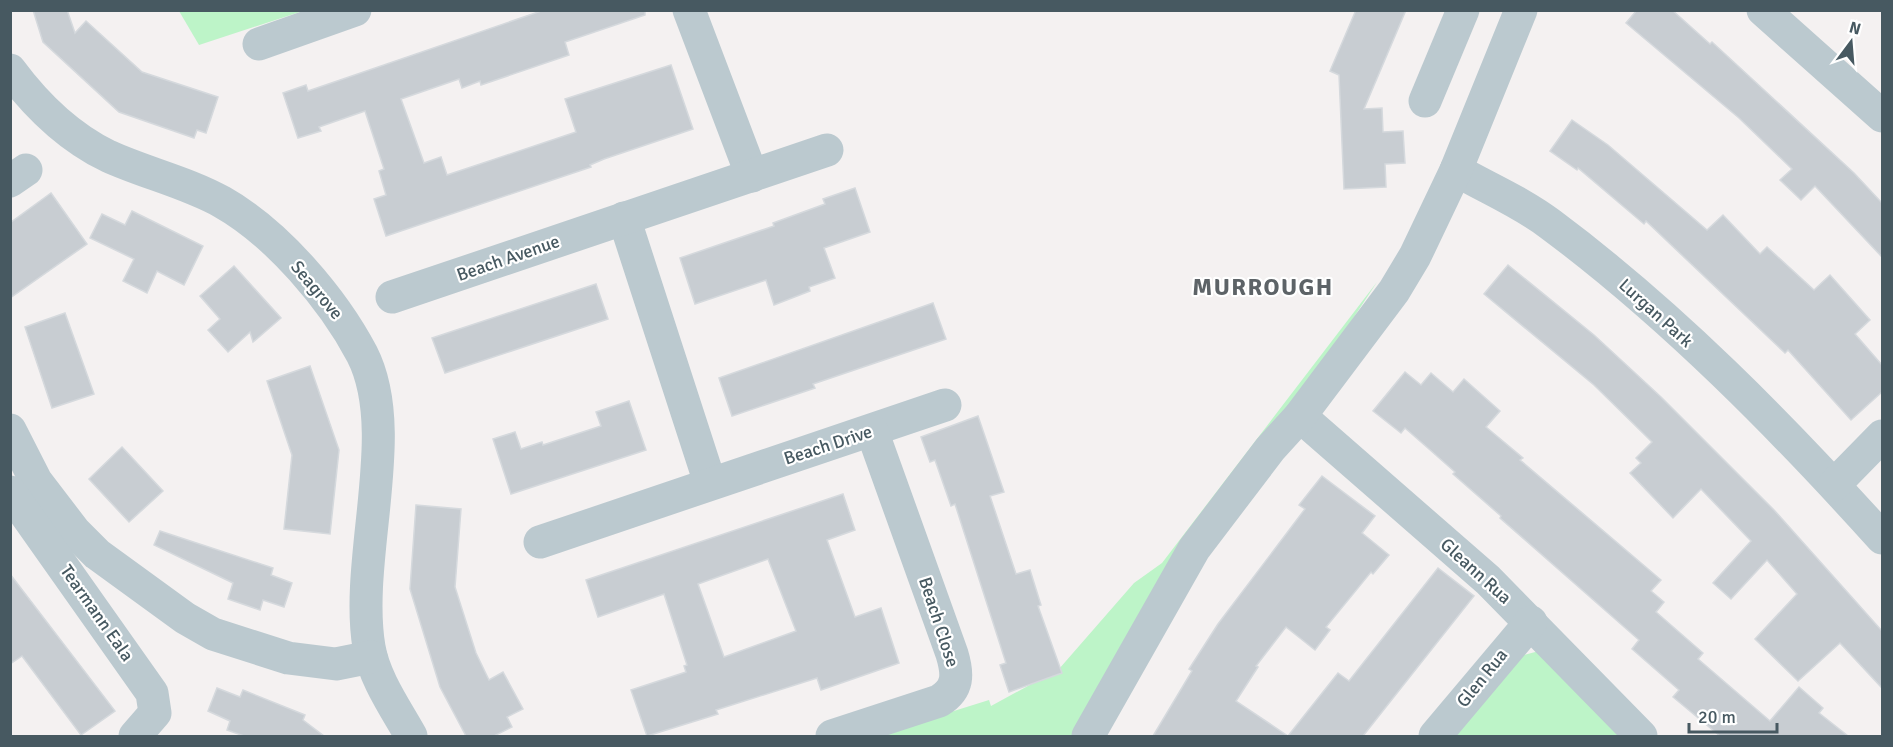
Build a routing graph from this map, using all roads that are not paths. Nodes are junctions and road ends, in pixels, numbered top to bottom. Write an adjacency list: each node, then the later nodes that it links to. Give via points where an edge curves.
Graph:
1 (355, 10): 6 (street)
2 (689, 10): 12 (street)
3 (1463, 10): 8 (street)
4 (1521, 10): 11 (street)
5 (1763, 10): 9 (street)
6 (259, 44)
7 (10, 70): 26 (street, Seagrove, via 50,115 91,147 208,195 243,215 291,258 343,322 368,369 377,415 364,601)
8 (1425, 101)
9 (1882, 116)
10 (827, 150): 12 (street, Beach Avenue)
11 (1456, 170): 16 (street, via 1394,291); 21 (street, Lurgan Park, via 1530,210 1602,265 1655,310)
12 (752, 176): 13 (street, Beach Avenue)
13 (624, 218): 14 (street, Beach Avenue); 20 (street)
14 (392, 297)
15 (945, 405): 18 (street, Beach Drive)
16 (1300, 416): 25 (street, Gleann Rua); 30 (street, via 1194,549)
17 (10, 430): 26 (street, via 36,481 75,532 97,554 185,618 213,634 288,658 336,664)
18 (872, 431): 20 (street, Beach Drive); 29 (street, Beach Close, via 952,654 956,682 939,701)
19 (1882, 436): 21 (street)
20 (710, 483): 24 (street, Beach Drive)
21 (1834, 485): 23 (street, Lurgan Park)
22 (10, 492): 27 (street, Tearmann Eala, via 152,693 155,713)
23 (1882, 538)
24 (540, 542)
25 (1531, 621): 31 (street, Glen Rua); 32 (street, Gleann Rua)
26 (371, 657): 28 (street, Seagrove)
27 (135, 736)
28 (411, 736)
29 (832, 736)
30 (1088, 736)
31 (1435, 736)
32 (1641, 736)

